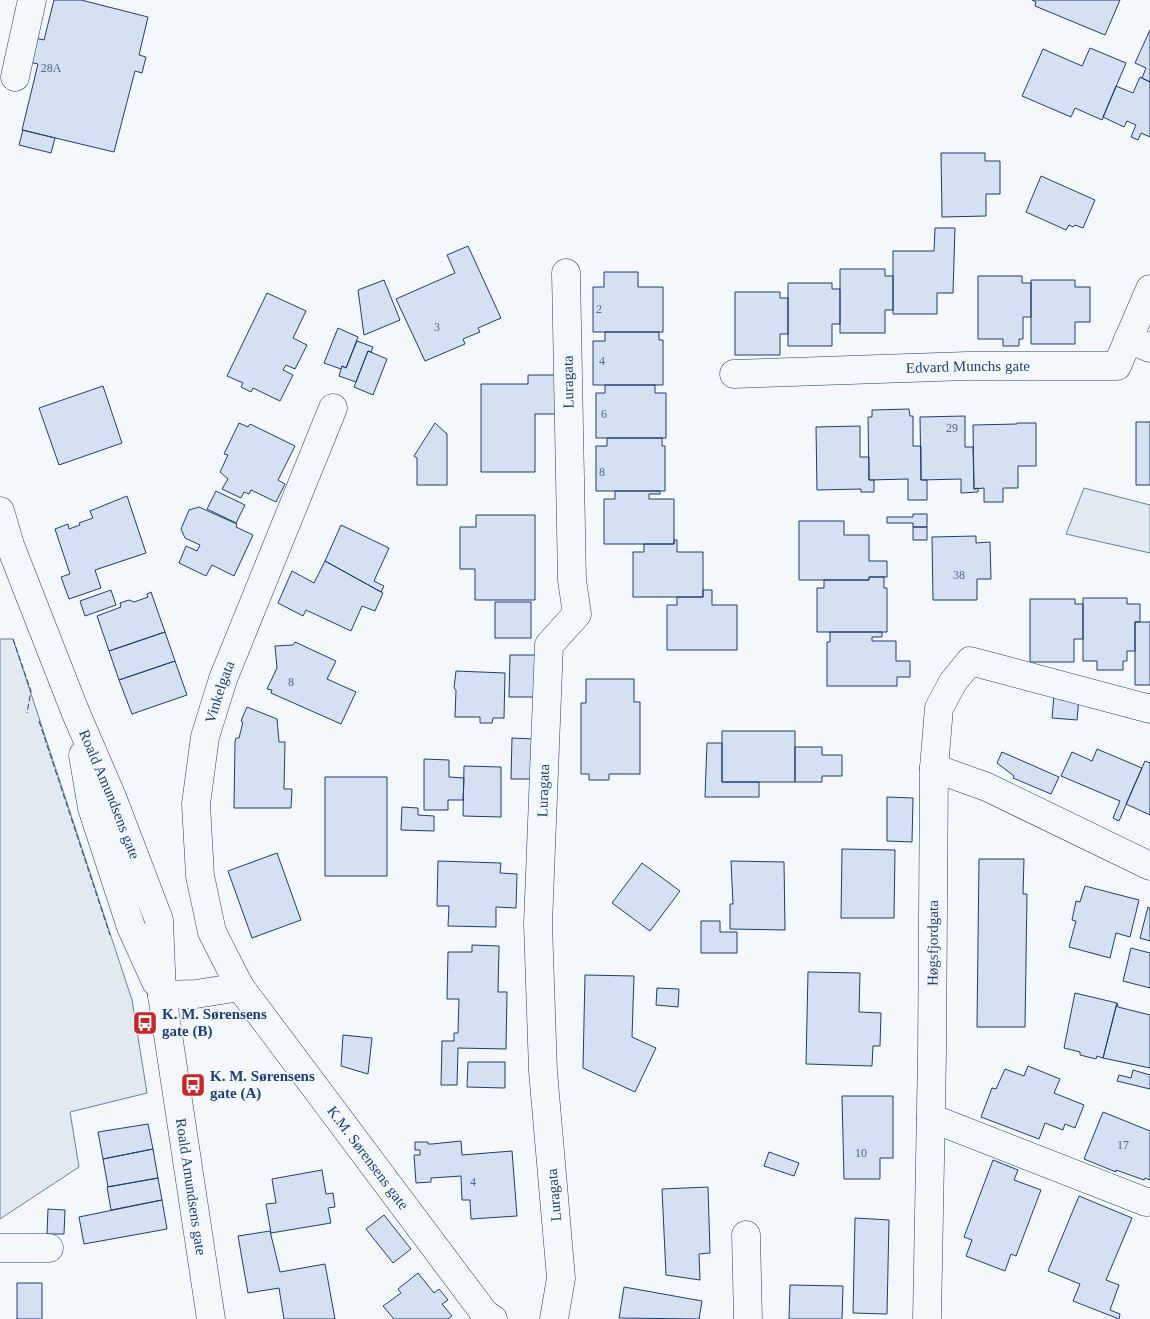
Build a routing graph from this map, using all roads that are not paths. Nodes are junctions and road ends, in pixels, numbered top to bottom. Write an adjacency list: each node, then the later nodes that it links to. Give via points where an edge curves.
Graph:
1 (32, 0): 2 (street)
2 (15, 77)
3 (566, 273): 21 (street, Luragata, via 572,580 577,614 549,645 538,924 543,1071 562,1278)
4 (1150, 289): 5 (street, Edvard Munchs gate)
5 (1139, 344): 6 (street, Edvard Munchs gate, via 1117,366 966,366)
6 (734, 374)
7 (333, 408): 12 (street, Vinkelgata, via 227,670 205,736 196,804 200,876 212,932)
8 (0, 512): 13 (street, Roald Amundsens gate, via 75,711 92,808 131,927)
9 (1150, 709): 10 (street, Høgsfjordgata, via 970,660 939,708)
10 (934, 768): 11 (street, via 987,787); 14 (street, Høgsfjordgata)
11 (1150, 866)
12 (240, 987): 13 (street); 20 (street, K.M. Sørensens gate, via 485,1314)
13 (162, 995): 19 (street, Roald Amundsens gate)
14 (931, 1118): 15 (street); 23 (street, Høgsfjordgata)
15 (1146, 1202)
16 (746, 1235): 22 (street)
17 (0, 1248): 18 (street)
18 (49, 1248)
19 (211, 1319)
20 (493, 1319)
21 (554, 1319)
22 (748, 1319)
23 (927, 1319)

